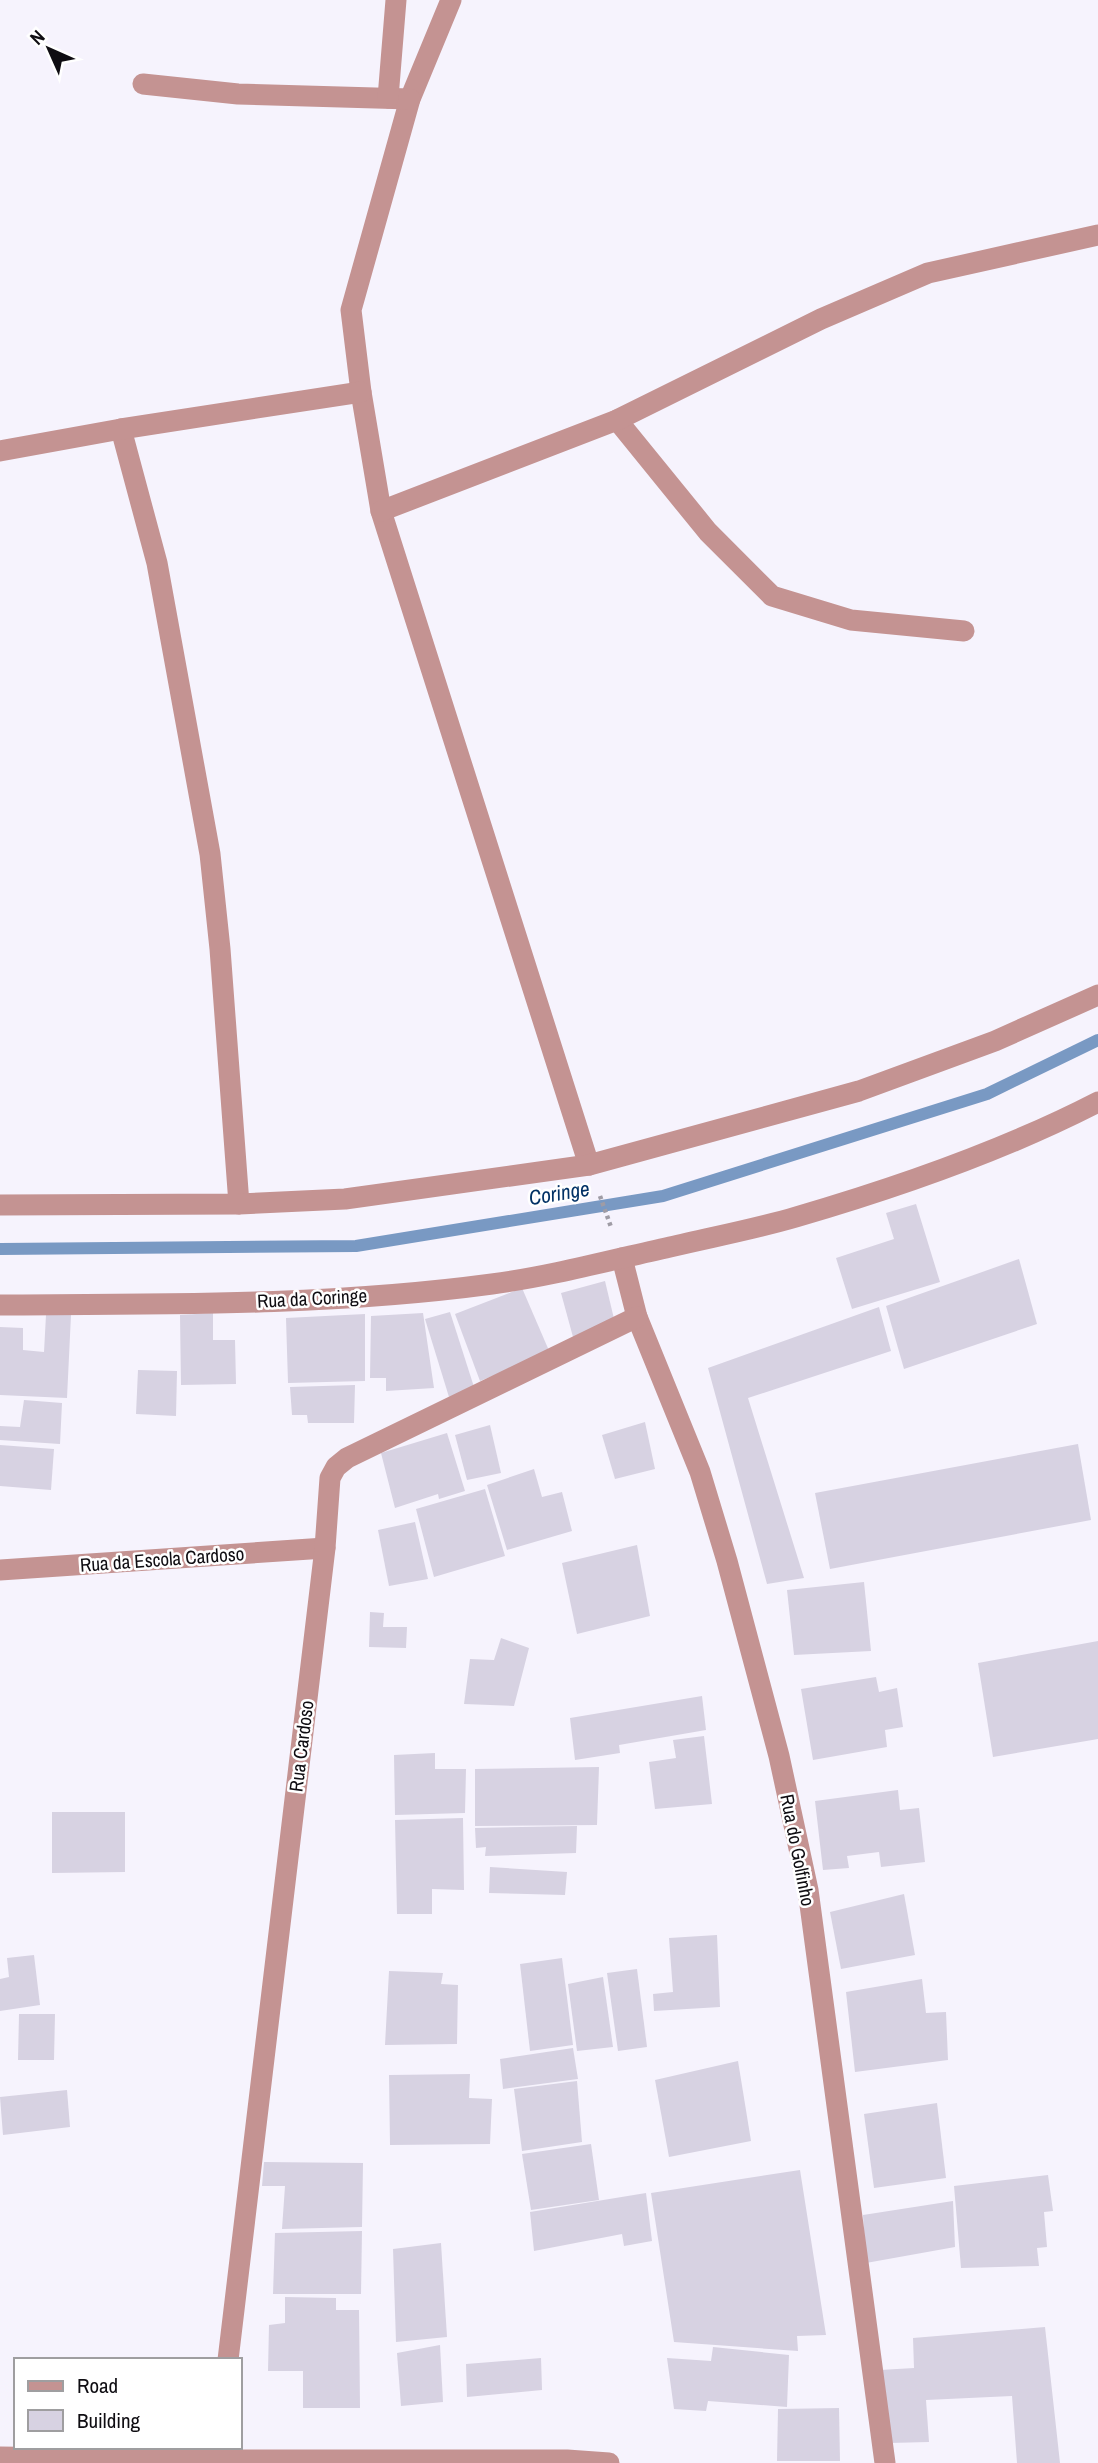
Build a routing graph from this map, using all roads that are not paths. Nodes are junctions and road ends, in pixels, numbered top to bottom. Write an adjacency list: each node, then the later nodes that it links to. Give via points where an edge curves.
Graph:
1 (396, 0): 4 (street)
2 (451, 0): 5 (street)
3 (143, 84): 4 (street, via 238,94)
4 (388, 98): 5 (street)
5 (410, 99): 7 (street, via 352,310)
6 (1098, 235): 8 (street, via 928,273 821,319)
7 (361, 392): 9 (street); 11 (street)
8 (617, 420): 11 (street); 12 (street, via 708,532 772,596 851,620)
9 (121, 429): 10 (street); 16 (street, via 157,563 210,854)
10 (0, 451)
11 (381, 511): 15 (street)
12 (964, 631)
13 (1098, 995): 15 (street, via 995,1041 859,1091)
14 (1098, 1102): 18 (street, Rua da Coringe, via 909,1181 795,1217)
15 (589, 1165): 16 (street, via 345,1199)
16 (239, 1203): 17 (street)
17 (0, 1205)
18 (622, 1258): 19 (street, Rua da Coringe, via 494,1284 352,1298); 20 (street, Rua do Golfinho)
19 (0, 1305)
20 (637, 1317): 21 (street, Rua Cardoso, via 347,1458 330,1478); 27 (street, Rua do Golfinho, via 700,1472 727,1561 779,1756 808,1890)
21 (324, 1548): 22 (street, Rua da Escola Cardoso); 23 (street, Rua Cardoso)
22 (0, 1570)
23 (228, 2358)
24 (217, 2454): 25 (street); 26 (street)
25 (0, 2457)
26 (609, 2463)
27 (885, 2463)

